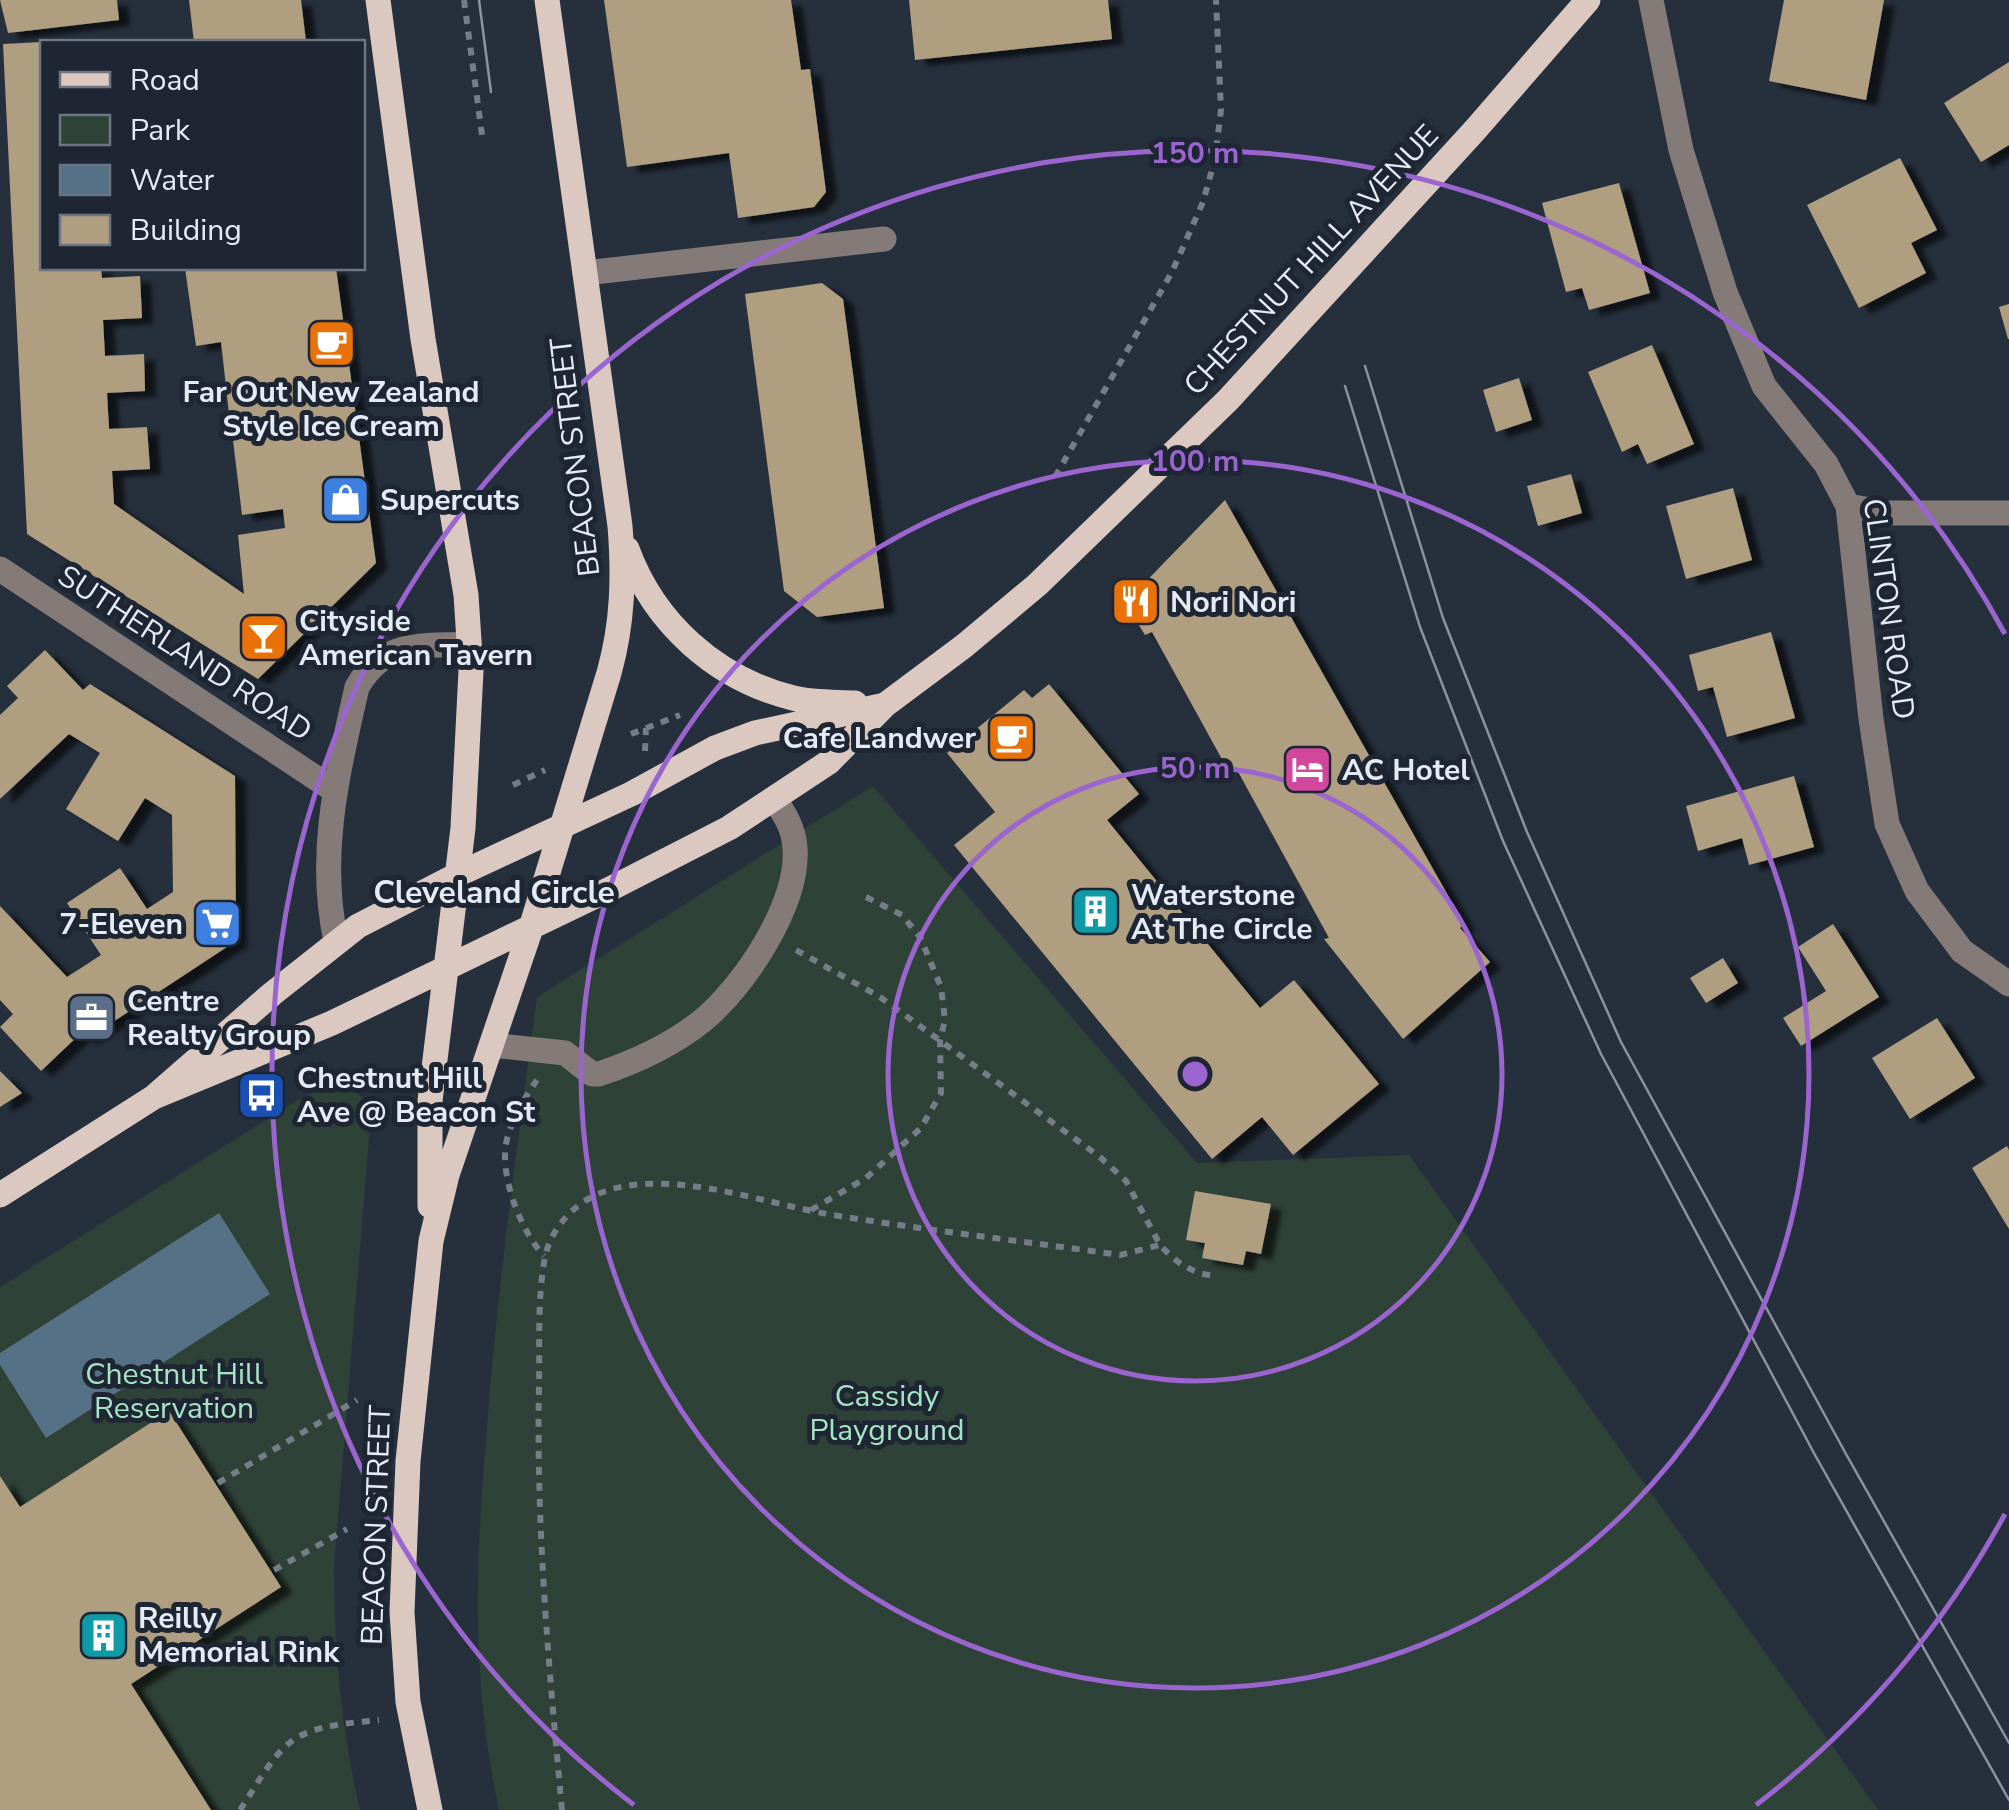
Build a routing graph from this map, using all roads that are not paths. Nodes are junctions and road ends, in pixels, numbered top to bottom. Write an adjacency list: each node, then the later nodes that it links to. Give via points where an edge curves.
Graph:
1 (378, 0): 11 (main road, BEACON STREET)
2 (547, 0): 6 (main road, BEACON STREET)
3 (1588, 0): 12 (main road, CHESTNUT HILL AVENUE, via 1228,400 1037,586)
4 (1651, 0): 7 (street, CLINTON ROAD, via 1680,150 1725,292 1764,386 1826,464)
5 (884, 239): 6 (street)
6 (586, 274): 9 (main road, BEACON STREET)
7 (1848, 506): 8 (street); 20 (street, CLINTON ROAD, via 1888,824 1917,891 1962,951)
8 (2009, 513)
9 (620, 526): 12 (main road, via 652,602 700,654 796,699); 15 (main road, BEACON STREET, via 619,631)
10 (0, 569): 13 (street, SUTHERLAND ROAD)
11 (470, 644): 13 (street, SUTHERLAND ROAD, via 406,648 368,668 356,687); 16 (main road, BEACON STREET)
12 (885, 705): 14 (main road, CHESTNUT HILL AVENUE, via 829,762); 15 (main road, CHESTNUT HILL AVENUE, via 754,733)
13 (334, 790): 18 (street, SUTHERLAND ROAD, via 328,863)
14 (774, 799): 17 (main road, CHESTNUT HILL AVENUE); 21 (street, via 796,846 791,884 769,936 732,992 705,1018 677,1039 603,1073 592,1074 565,1054)
15 (562, 825): 16 (main road, CHESTNUT HILL AVENUE); 17 (main road, BEACON STREET)
16 (457, 875): 18 (main road, CHESTNUT HILL AVENUE); 19 (main road, BEACON STREET)
17 (531, 928): 19 (main road, CHESTNUT HILL AVENUE); 21 (main road, BEACON STREET)
18 (336, 941): 22 (main road, CHESTNUT HILL AVENUE)
19 (444, 971): 22 (main road, CHESTNUT HILL AVENUE); 24 (main road, BEACON STREET, via 430,1101)
20 (2009, 984)
21 (492, 1044): 24 (main road, BEACON STREET, via 446,1175)
22 (154, 1097): 23 (main road, CHESTNUT HILL AVENUE)
23 (0, 1195)
24 (432, 1241): 25 (main road, BEACON STREET, via 402,1538 410,1716)
25 (430, 1810)

